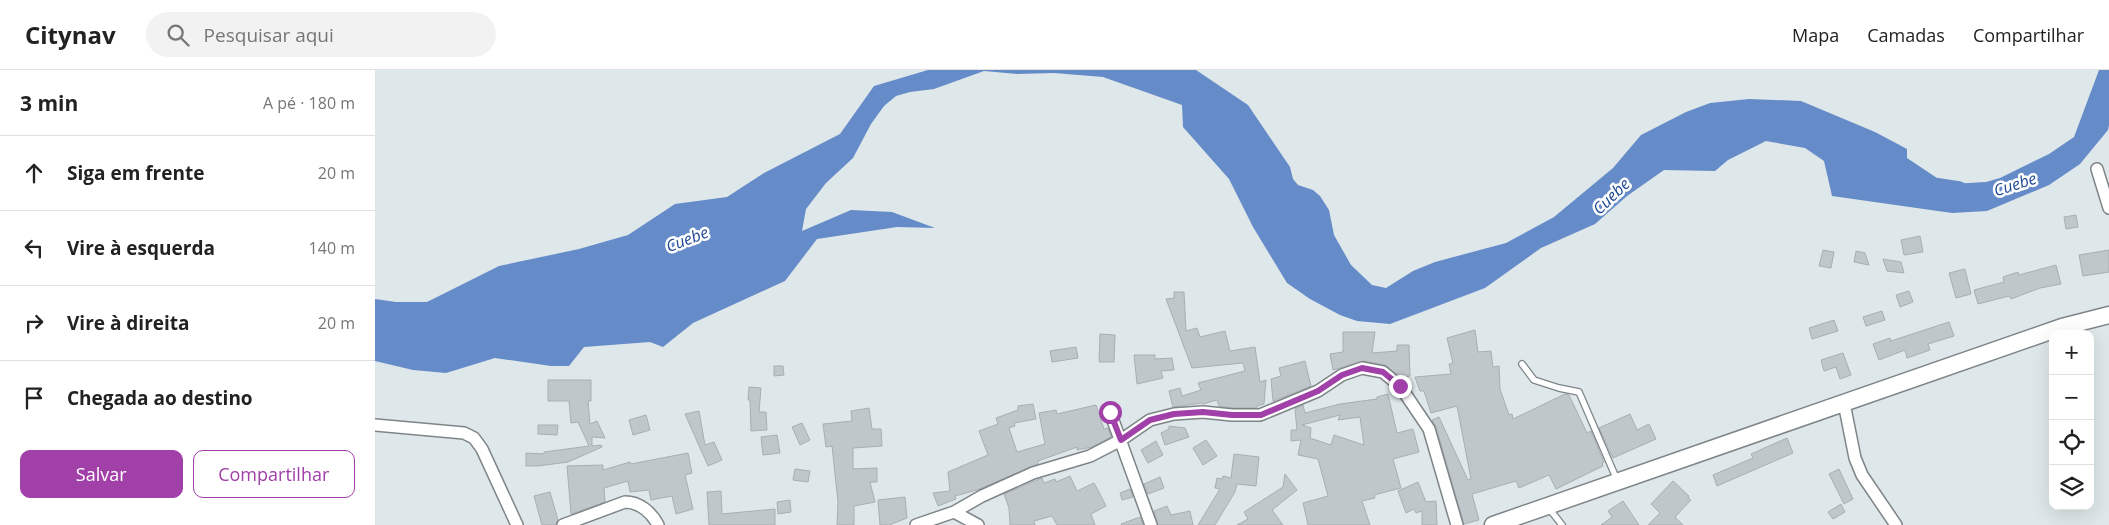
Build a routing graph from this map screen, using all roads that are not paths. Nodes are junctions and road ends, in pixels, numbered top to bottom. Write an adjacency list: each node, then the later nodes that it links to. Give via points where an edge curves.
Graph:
1 (2097, 169): 2 (street)
2 (2109, 208)
3 (2109, 315): 5 (main road, via 2062,327)
4 (1521, 364): 9 (lane, via 1534,380 1579,392)
5 (1844, 404): 9 (main road); 21 (street, via 1861,475)
6 (1110, 412): 8 (street)
7 (375, 425): 12 (street, via 464,433 474,438)
8 (1121, 440): 11 (street, via 1090,456 1033,473); 17 (street); 18 (street, via 1150,420 1203,412 1261,415 1318,391 1342,375 1362,368 1383,372 1400,386 1429,429)
9 (1617, 482): 10 (main road)
10 (1548, 506): 19 (main road); 20 (lane)
11 (953, 512): 15 (street); 16 (street)
12 (517, 525)
13 (563, 525): 14 (street, via 630,502 647,510)
14 (658, 525)
15 (916, 525)
16 (978, 525)
17 (1151, 525)
18 (1457, 525)
19 (1493, 525)
20 (1562, 525)
21 (1896, 525)

